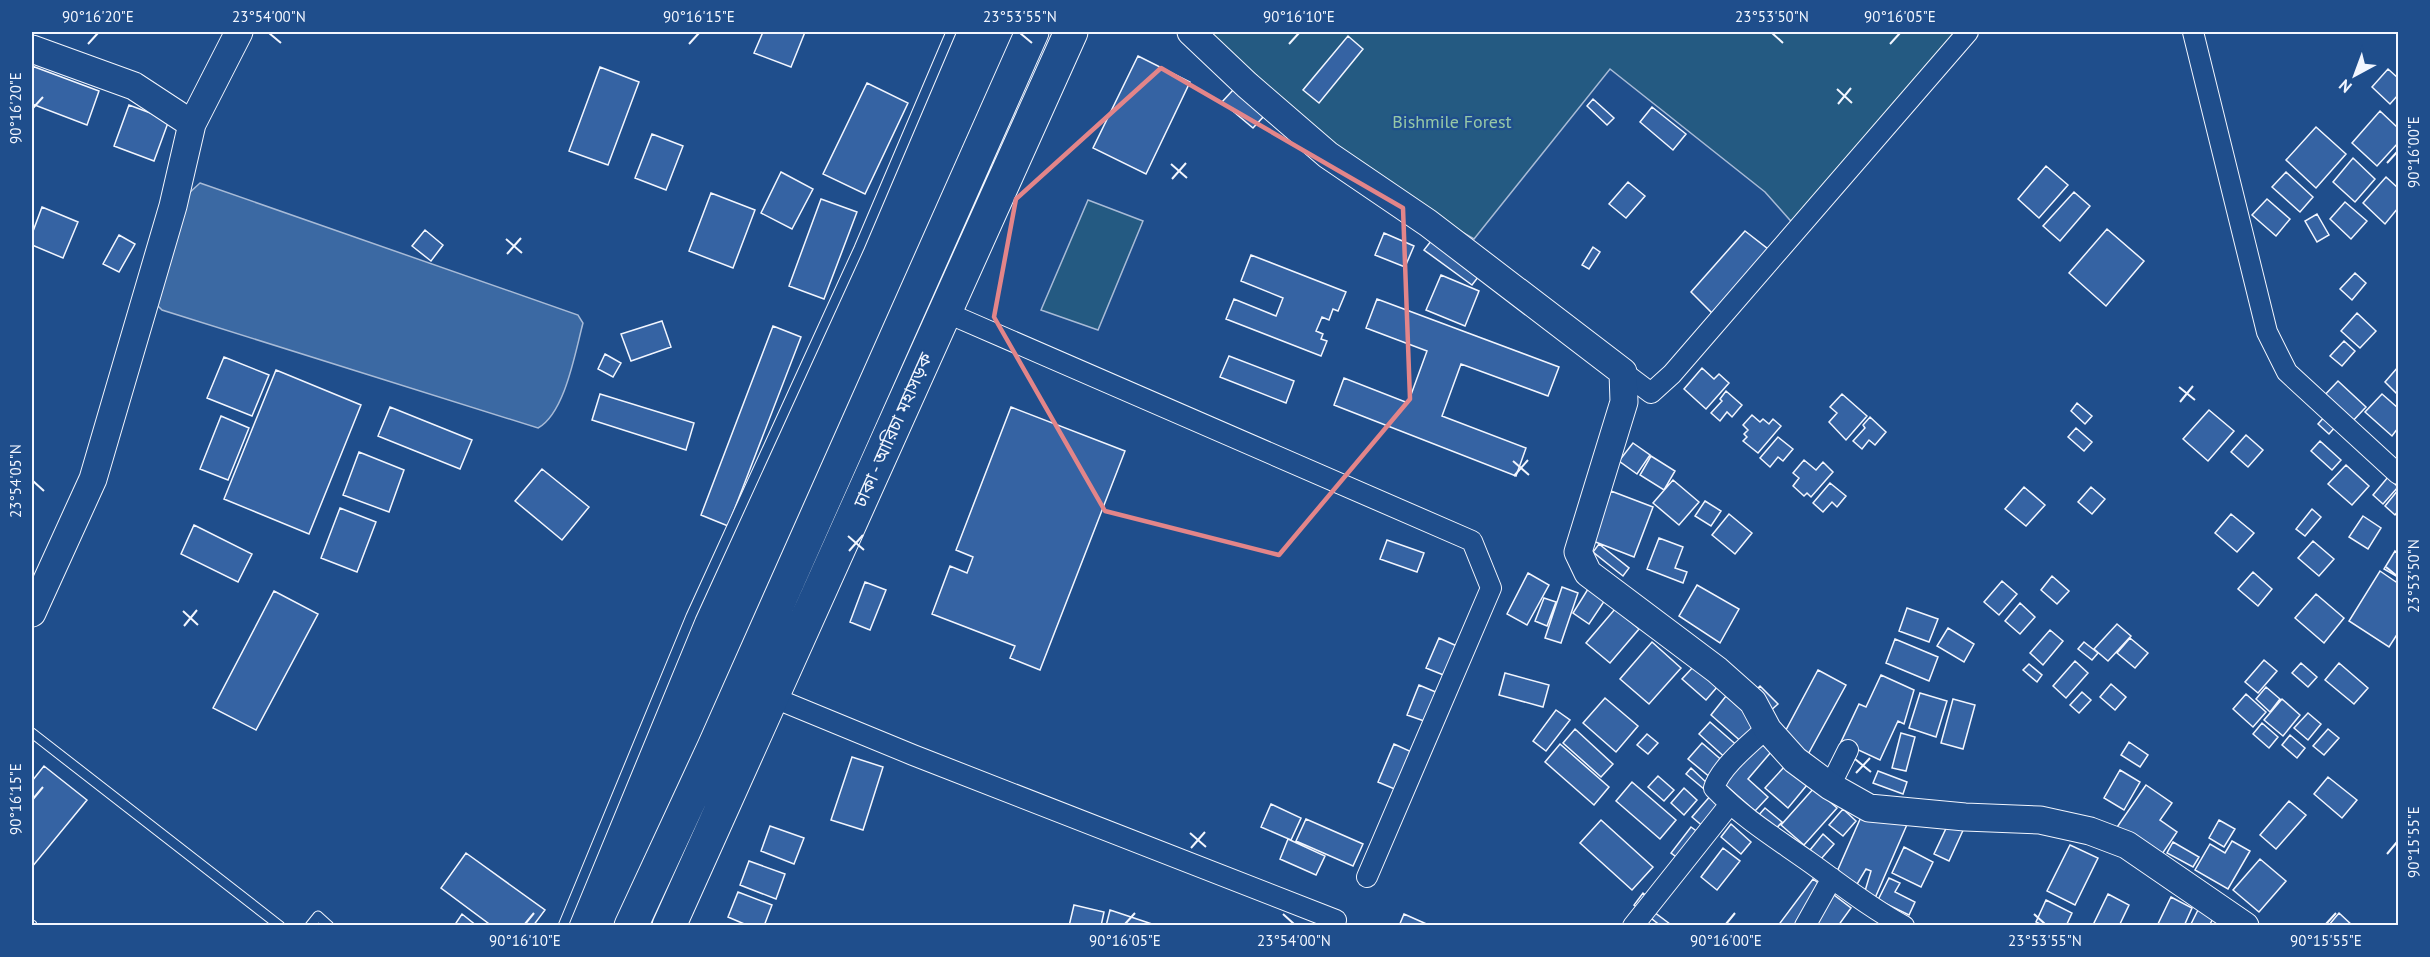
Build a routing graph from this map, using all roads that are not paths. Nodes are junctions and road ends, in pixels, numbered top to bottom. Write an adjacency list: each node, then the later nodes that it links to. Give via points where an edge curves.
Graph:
1 (239, 32): 9 (street)
2 (951, 32): 26 (lane, via 859,248 691,616)
3 (1032, 32): 27 (highway, ঢাকা - আরিচা মহাসড়ক)
4 (1071, 32): 10 (highway, ঢাকা - আরিচা মহাসড়ক)
5 (1191, 32): 11 (street, via 1328,155 1428,223)
6 (1968, 32): 11 (street, via 1672,374 1651,393)
7 (2193, 32): 12 (street, via 2267,332 2287,372)
8 (32, 49): 9 (street, via 134,86)
9 (192, 124): 13 (street, via 173,206 93,478)
10 (945, 312): 14 (highway, ঢাকা - আরিচা মহাসড়ক); 20 (street, via 1472,541 1491,588)
11 (1623, 372): 15 (street, via 1624,402 1578,552 1588,573 1717,670 1753,702)
12 (2398, 474)
13 (32, 613)
14 (772, 697): 22 (street); 28 (highway, ঢাকা - আরিচা মহাসড়ক)
15 (1767, 728): 18 (street, via 1795,760); 19 (street, via 1715,782 1714,788)
16 (32, 733): 23 (lane)
17 (1848, 750): 18 (street)
18 (1830, 786): 32 (street, via 1869,808 2040,820 2090,831 2127,845)
19 (1730, 804): 21 (street, via 1762,831); 29 (street)
20 (1367, 877)
21 (1832, 878): 30 (street); 31 (street)
22 (1336, 920)
23 (280, 926)
24 (310, 926): 25 (lane, via 318,916)
25 (329, 926)
26 (563, 926)
27 (631, 926)
28 (669, 926)
29 (1633, 926)
30 (1805, 926)
31 (1904, 926)
32 (2245, 926)

